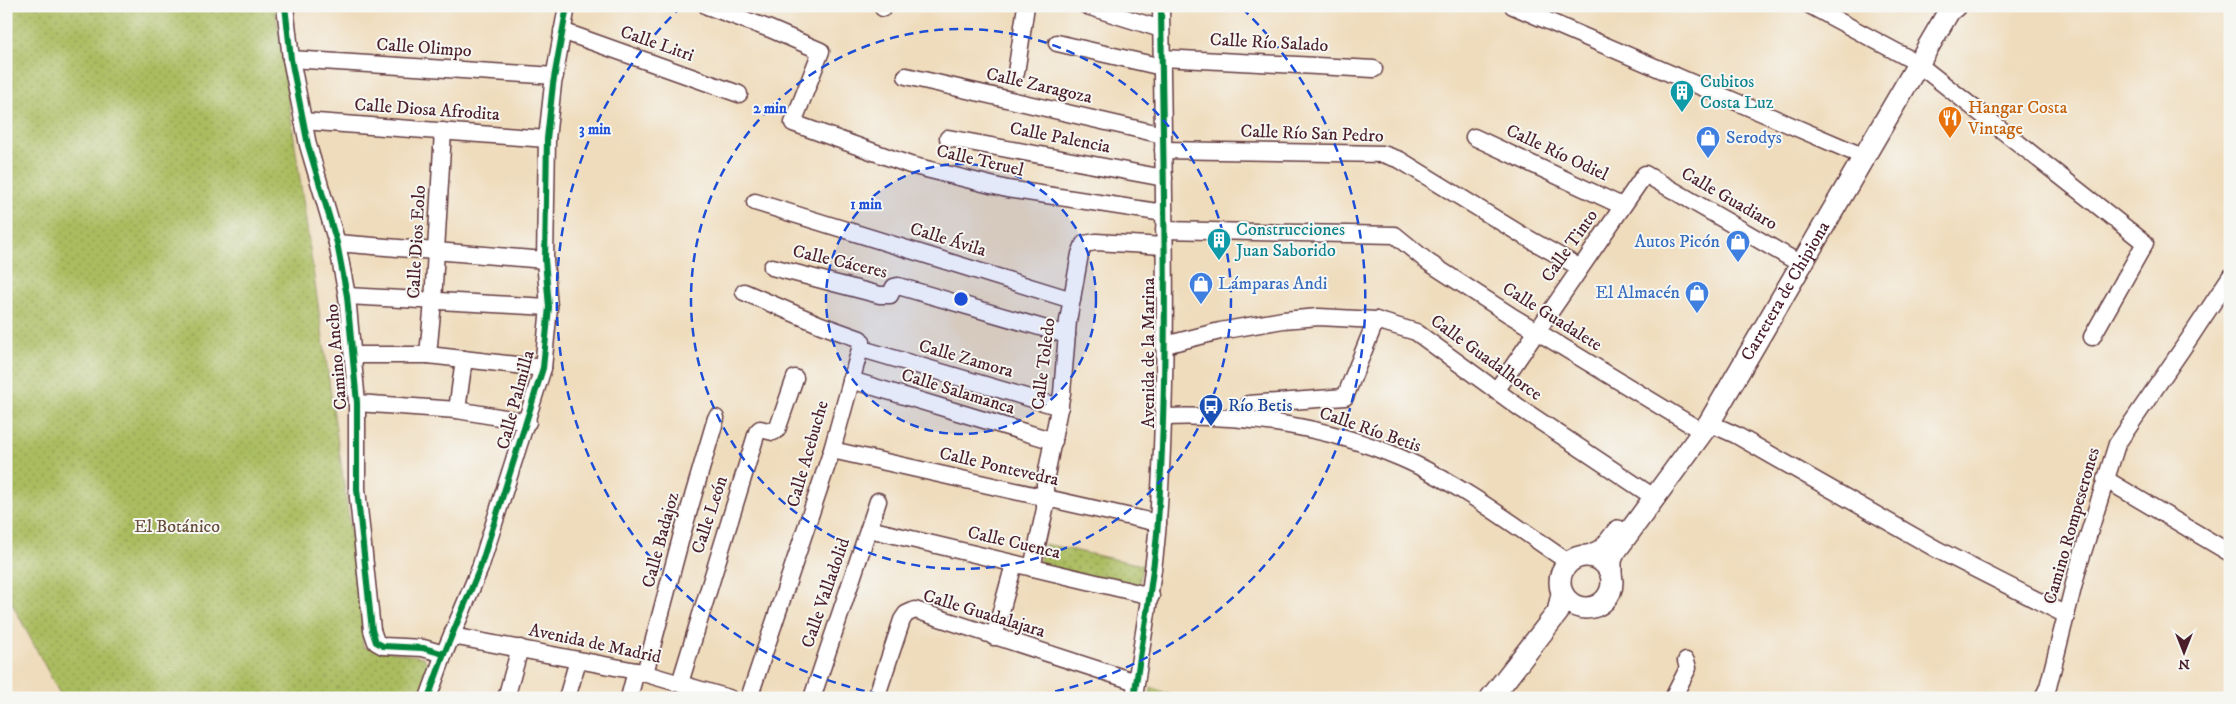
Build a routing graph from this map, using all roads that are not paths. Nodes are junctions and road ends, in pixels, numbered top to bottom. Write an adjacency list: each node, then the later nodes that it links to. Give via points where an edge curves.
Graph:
1 (285, 6): 14 (street, Camino Ancho)
2 (567, 6): 12 (street, Calle Palmilla)
3 (707, 6): 33 (street, Calle Teruel, via 821,51 793,124 910,165 990,185)
4 (1026, 6): 18 (street)
5 (1087, 6): 11 (street)
6 (1161, 6): 11 (street, Avenida de la Marina)
7 (1512, 6): 28 (street)
8 (1811, 6): 15 (street)
9 (1938, 6): 15 (main road, Carretera de Chipiona)
10 (1955, 6): 15 (main road, Carretera de Chipiona)
11 (1161, 29): 16 (street, Avenida de la Marina)
12 (562, 31): 19 (street, Calle Palmilla); 21 (street, Calle Litri)
13 (1057, 43): 16 (street, Calle Río Salado)
14 (291, 59): 19 (street, Calle Olimpo); 22 (street, Camino Ancho)
15 (1913, 61): 28 (main road, Carretera de Chipiona); 50 (street, via 2145,243); 67 (main road, Carretera de Chipiona)
16 (1162, 62): 17 (street, Calle Río Salado); 27 (street, Avenida de la Marina)
17 (1374, 69)
18 (1016, 73)
19 (555, 76): 26 (street, Calle Palmilla)
20 (906, 76): 27 (street, Calle Zaragoza)
21 (739, 94)
22 (303, 121): 23 (street, Calle Diosa Afrodita); 35 (street, Camino Ancho)
23 (443, 131): 26 (street, Calle Diosa Afrodita); 36 (street, Calle Dios Eolo)
24 (1474, 137): 32 (street, Calle Río Odiel)
25 (948, 138): 30 (street, Calle Palencia)
26 (547, 139): 38 (street, Calle Palmilla)
27 (1163, 143): 30 (street, Avenida de la Marina); 40 (street, Calle Río San Pedro, via 1383,154 1400,160)
28 (1852, 152): 37 (main road, Carretera de Chipiona)
29 (1645, 174): 32 (street, Calle Tinto); 37 (street, Calle Guadiaro)
30 (1164, 178): 33 (street, Avenida de la Marina)
31 (755, 202): 44 (street, Calle Ávila)
32 (1622, 206): 40 (street, Calle Tinto)
33 (1164, 213): 34 (street, Avenida de la Marina)
34 (1164, 238): 44 (street, Calle Toledo, via 1084,244); 48 (street, Calle Guadalete, via 1395,235 1428,262); 51 (street, Avenida de la Marina)
35 (337, 243): 36 (street); 43 (street, Camino Ancho)
36 (436, 251): 38 (street); 45 (street, Calle Dios Eolo)
37 (1792, 259): 67 (main road, Carretera de Chipiona)
38 (545, 260): 46 (street, Calle Palmilla)
39 (772, 266): 49 (street, Calle Cáceres, via 880,295 890,295 898,286)
40 (1579, 267): 48 (street, Calle Tinto)
41 (2230, 277): 70 (street, Camino Rompeserones, via 2117,444)
42 (744, 292): 52 (street, via 860,339)
43 (347, 296): 45 (street); 53 (street, Camino Ancho)
44 (1072, 300): 49 (street, Calle Toledo)
45 (434, 302): 46 (street); 54 (street, Calle Dios Eolo)
46 (548, 307): 56 (street, Calle Palmilla)
47 (1376, 320): 51 (street, Calle Guadalhorce, via 1319,317 1283,320 1220,330); 59 (street, Calle Guadalhorce, via 1416,332); 65 (street, via 1344,396 1249,404)
48 (1536, 332): 59 (street, Calle Tinto); 67 (street, Calle Guadalete)
49 (1067, 335): 61 (street, Calle Toledo)
50 (2092, 337)
51 (1165, 345): 63 (street, Avenida de la Marina)
52 (862, 349): 58 (street, Calle Acebuche); 61 (street, Calle Zamora)
53 (354, 355): 54 (street); 60 (street, Camino Ancho)
54 (428, 355): 55 (street)
55 (464, 359): 56 (street); 62 (street)
56 (543, 368): 66 (street, Calle Palmilla)
57 (795, 378): 93 (street, Calle León, via 777,430 757,432)
58 (851, 380): 68 (street, Calle Salamanca); 69 (street, Calle Acebuche)
59 (1496, 390): 71 (street, Calle Guadalhorce)
60 (358, 402): 62 (street); 89 (street, Camino Ancho, via 357,489 376,642 383,646 423,648)
61 (1060, 407): 68 (street, Calle Toledo)
62 (457, 410): 66 (street)
63 (1163, 417): 65 (street, Calle Río Betis, via 1197,415); 74 (street, Avenida de la Marina)
64 (716, 418): 92 (street, Calle Badajoz)
65 (1245, 419): 78 (street, Calle Río Betis, via 1329,433 1401,458 1458,489)
66 (528, 422): 86 (street, Calle Palmilla, via 480,568)
67 (1701, 424): 71 (main road, Carretera de Chipiona); 81 (main road, Carretera de Chipiona, via 1614,554); 85 (street, Calle Guadalete, via 1736,435 1938,550)
68 (1054, 441): 72 (street, Calle Toledo, via 1045,481)
69 (832, 450): 72 (street, Calle Pontevedra); 100 (street, Calle Acebuche)
70 (2105, 479): 76 (street); 85 (street, Camino Rompeserones)
71 (1646, 492): 77 (main road, Carretera de Chipiona, via 1604,549)
72 (1046, 498): 74 (street, Calle Pontevedra); 80 (street, Calle Toledo)
73 (878, 501): 75 (street, Calle Valladolid)
74 (1158, 523): 83 (street, Avenida de la Marina)
75 (869, 529): 79 (street, Calle Cuenca); 101 (street, Calle Valladolid)
76 (2230, 553)
77 (1589, 556): 78 (main road); 81 (main road, via 1602,562)
78 (1568, 562): 82 (main road, via 1560,574)
79 (1014, 564): 80 (street, Calle Cuenca); 87 (street)
80 (1032, 568): 83 (street, Calle Cuenca)
81 (1611, 573): 84 (main road, via 1612,586 1607,598 1597,606)
82 (1562, 594): 84 (main road, via 1572,604); 103 (main road, via 1558,612)
83 (1151, 596): 94 (street, Avenida de la Marina)
84 (1585, 608): 104 (main road, via 1567,618)
85 (2066, 615): 106 (street, Camino Rompeserones)
86 (452, 636): 88 (street, Avenida de Madrid); 89 (street, Calle Palmilla)
87 (994, 637): 94 (street, Calle Guadalajara); 102 (street, Calle Guadalajara, via 914,610 906,614)
88 (520, 648): 90 (street, Avenida de Madrid); 96 (street)
89 (444, 654): 95 (street, Calle Palmilla)
90 (578, 660): 92 (street, Avenida de Madrid); 97 (street)
91 (1686, 661): 105 (street, via 1688,668)
92 (641, 672): 93 (street, Avenida de Madrid); 98 (street, Calle Badajoz)
93 (687, 689): 99 (street, Avenida de Madrid)
94 (1135, 690)
95 (428, 698)
96 (506, 698)
97 (567, 698)
98 (628, 698)
99 (729, 698)
100 (749, 698)
101 (812, 698)
102 (876, 698)
103 (1491, 698)
104 (1507, 698)
105 (1673, 698)
106 (2043, 698)

